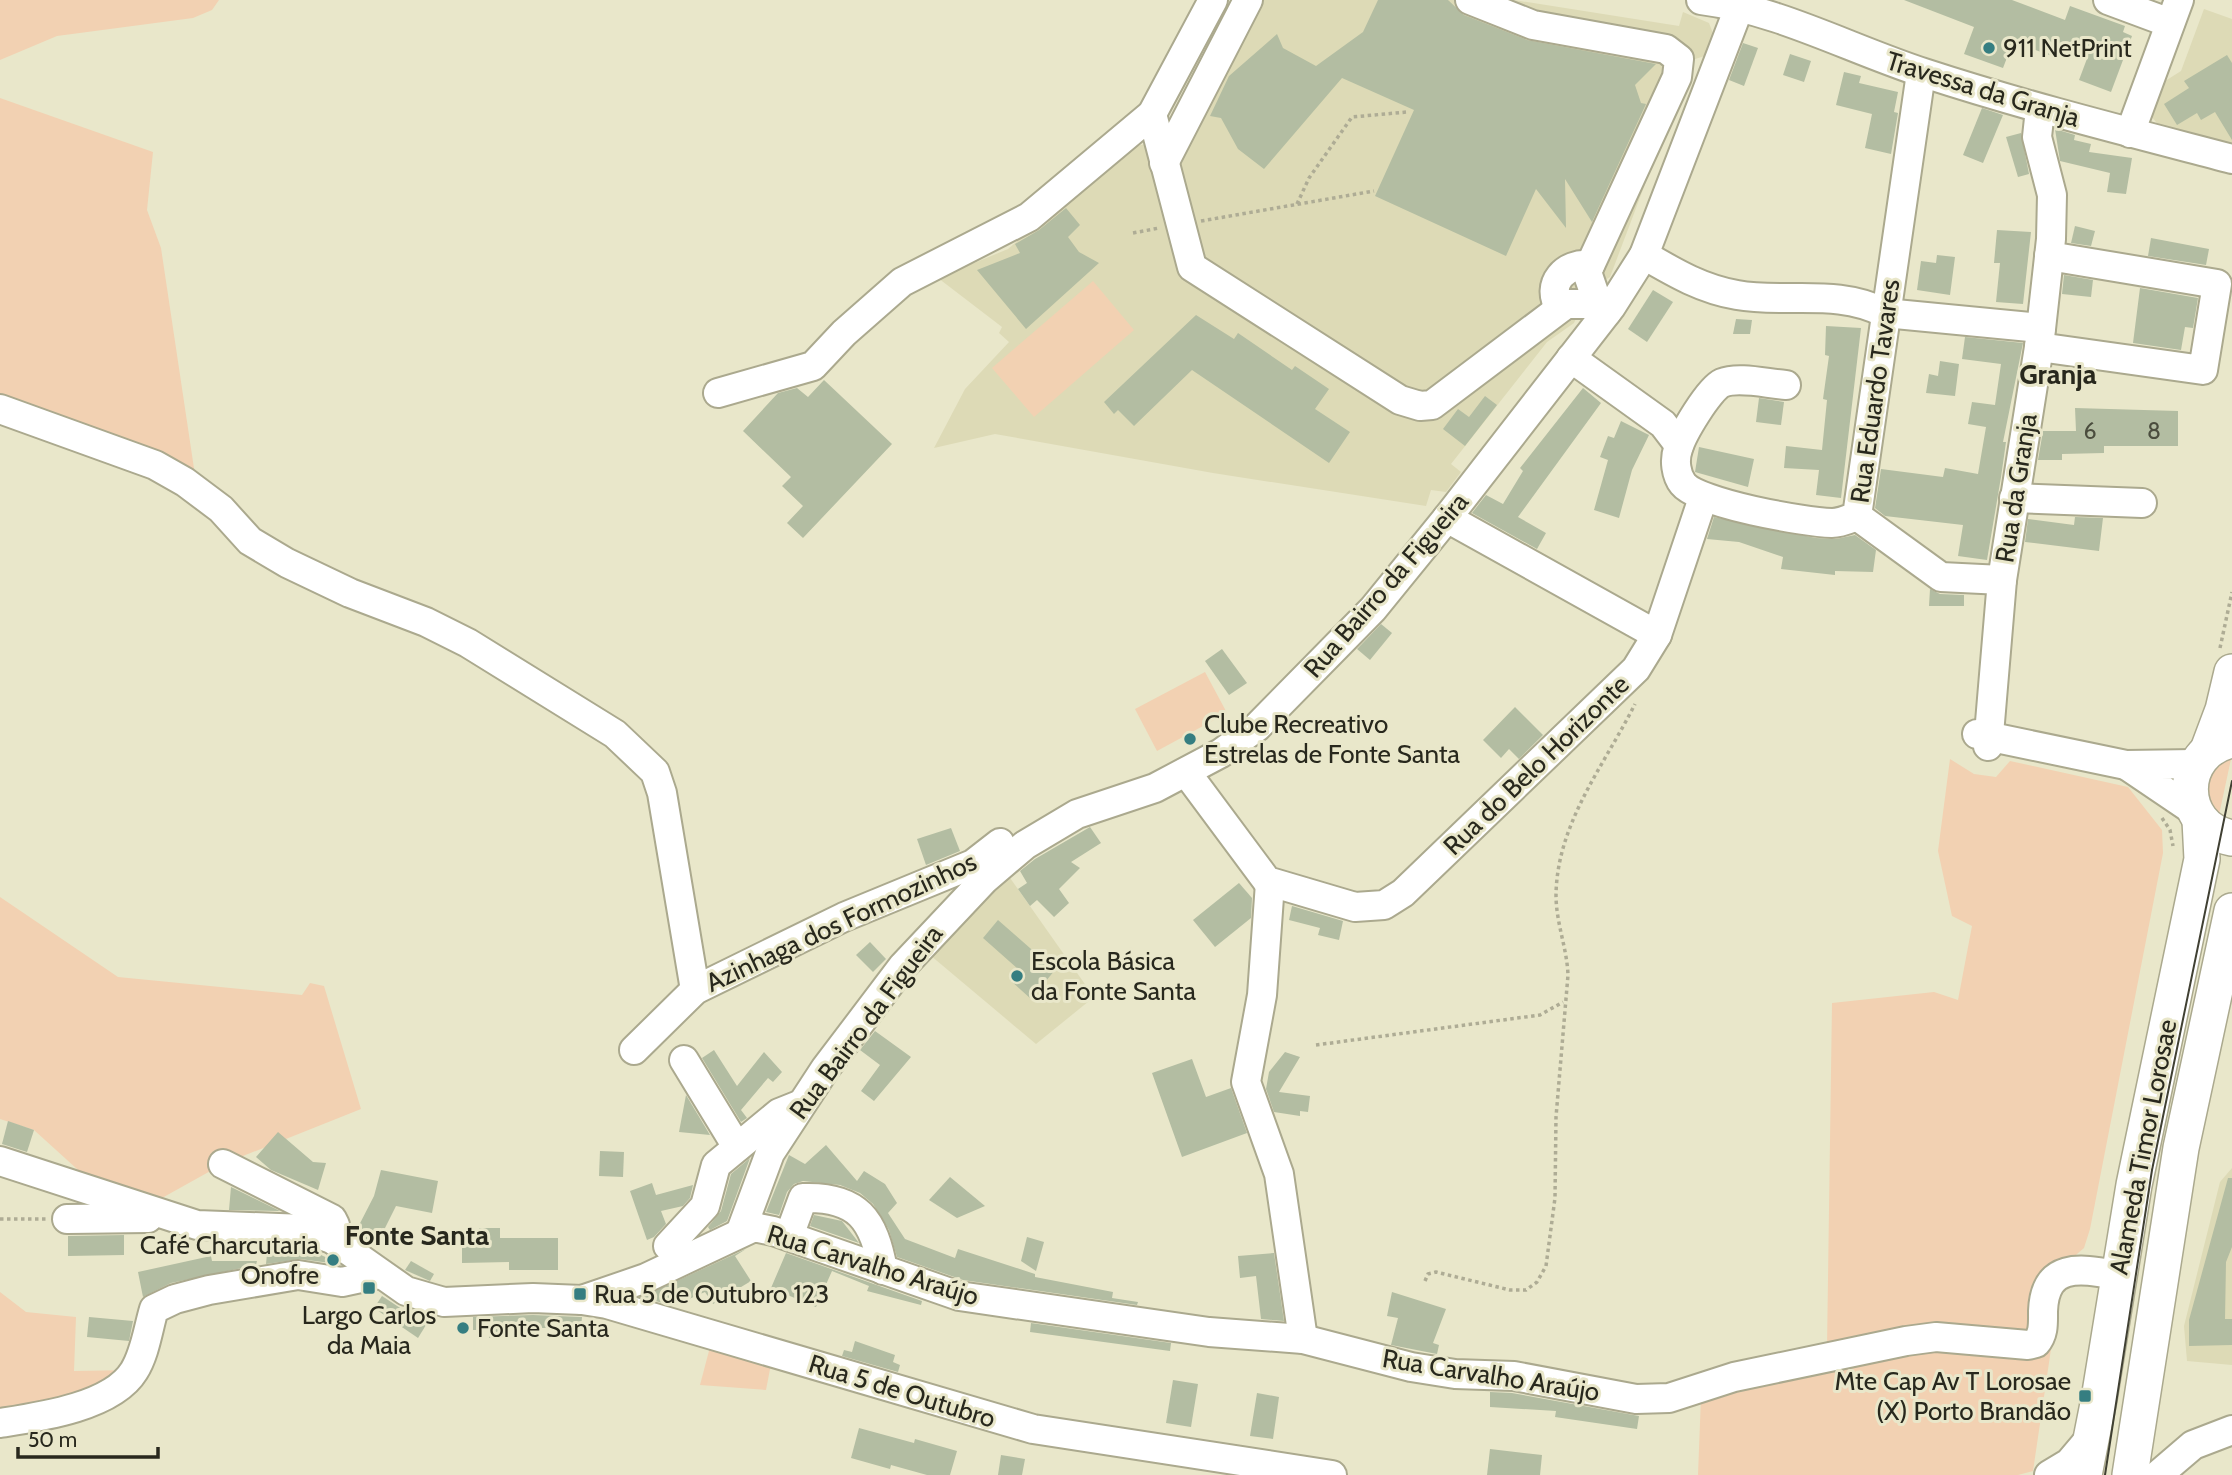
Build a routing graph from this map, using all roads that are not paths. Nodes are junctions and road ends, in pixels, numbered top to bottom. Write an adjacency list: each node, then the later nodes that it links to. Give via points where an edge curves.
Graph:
1 (1213, 0): 10 (street)
2 (1248, 0): 13 (street)
3 (1471, 0): 16 (street, via 1533,25 1666,48 1679,59 1677,78)
4 (1701, 0): 6 (street, Travessa da Granja)
5 (2108, 0): 7 (street)
6 (1741, 3): 8 (street, Travessa da Granja); 14 (street, Rua Bairro da Figueira)
7 (2174, 11): 11 (street)
8 (1921, 73): 9 (street, Travessa da Granja); 19 (street, Rua Eduardo Tavares)
9 (2040, 109): 11 (street, Travessa da Granja); 15 (street, Rua da Granja, via 2037,137 2052,195)
10 (1152, 114): 13 (street); 23 (street, via 1030,217 888,292 813,366)
11 (2130, 133): 12 (street, Travessa da Granja)
12 (2232, 159)
13 (1164, 163): 17 (street, via 1192,267 1400,400 1432,405)
14 (1644, 255): 18 (street, Rua Bairro da Figueira); 19 (street, via 1699,287 1741,296 1798,296 1868,304)
15 (2049, 256): 20 (street, Rua da Granja); 20 (street, via 2217,284 2203,370)
16 (1590, 265): 17 (street, via 1571,266 1557,279 1555,295); 18 (street, via 1587,272)
17 (1560, 308): 18 (street, via 1566,304)
18 (1602, 308): 21 (street, Rua Bairro da Figueira)
19 (1885, 313): 20 (street); 29 (street, Rua Eduardo Tavares)
20 (2040, 338): 27 (street, Rua da Granja)
21 (1571, 358): 25 (street, via 1663,424); 30 (street, Rua Bairro da Figueira)
22 (1786, 385): 25 (street, via 1731,381 1719,385)
23 (718, 393)
24 (0, 409): 42 (street, Azinhaga dos Formozinhos, via 155,465 221,509 250,541 287,563 468,643 615,734 655,772 662,793)
25 (1679, 445): 26 (street, via 1679,478)
26 (1703, 498): 29 (street, Rua Eduardo Tavares, via 1832,523); 32 (street, Rua do Belo Horizonte)
27 (2014, 498): 28 (street); 31 (street, Rua da Granja)
28 (2142, 503)
29 (1857, 516): 31 (street, Rua da Granja, via 1941,577)
30 (1447, 518): 32 (street); 36 (street, Rua Bairro da Figueira, via 1373,609 1257,727)
31 (2002, 580): 35 (street, via 1985,739)
32 (1657, 635): 40 (street, Rua do Belo Horizonte, via 1631,674 1392,901 1355,907)
33 (2232, 672): 34 (main road)
34 (2212, 751): 35 (street); 37 (main road, Alameda Timor Lorosae, via 2190,779 2189,796)
35 (2126, 765): 37 (street)
36 (1186, 772): 38 (street, Rua Bairro da Figueira); 40 (street)
37 (2197, 816): 39 (main road, via 2209,829); 57 (main road, Alameda Timor Lorosae, via 2202,859)
38 (1062, 822): 42 (street, Azinhaga dos Formozinhos, via 1008,837 973,864 844,917); 45 (street, Rua Bairro da Figueira, via 1025,845 938,926)
39 (2232, 838)
40 (1270, 883): 59 (street, via 1262,995 1246,1082 1279,1174)
41 (2232, 911): 66 (main road, Alameda Timor Lorosae, via 2181,1148)
42 (695, 990): 43 (street, Azinhaga dos Formozinhos)
43 (634, 1050)
44 (684, 1060): 46 (street)
45 (802, 1103): 46 (street, via 779,1113); 51 (street, Rua Bairro da Figueira, via 770,1153)
46 (737, 1146): 54 (street, via 716,1166 705,1206)
47 (0, 1161): 49 (street)
48 (223, 1164): 53 (street, via 332,1219)
49 (172, 1217): 50 (street); 53 (street, via 224,1228 304,1229)
50 (67, 1219)
51 (741, 1231): 52 (street, Rua Carvalho Araújo, via 754,1227); 58 (street, Rua Carvalho Araújo, via 646,1278)
52 (789, 1236): 55 (street, Rua Carvalho Araújo); 55 (street, via 803,1198 835,1200 864,1215 878,1240)
53 (332, 1239): 56 (street)
54 (668, 1246)
55 (883, 1270): 59 (street, Rua Carvalho Araújo, via 960,1296 1209,1332)
56 (379, 1274): 58 (street, Rua 5 de Outubro, via 426,1299); 60 (street, via 342,1282 298,1275 175,1299 154,1309 135,1370 109,1395 55,1413)
57 (2117, 1275): 59 (street, Rua Carvalho Araújo, via 2078,1268 2060,1275 2044,1300 2043,1331 2036,1343 1936,1337 1906,1341 1734,1377 1669,1398 1636,1399 1514,1376 1411,1367); 62 (main road, Alameda Timor Lorosae)
58 (582, 1300): 63 (street, Rua 5 de Outubro, via 1033,1429)
59 (1303, 1339)
60 (0, 1423)
61 (2232, 1430): 67 (street, via 2193,1445)
62 (2091, 1437): 64 (street, via 2069,1463); 65 (main road, Alameda Timor Lorosae)
63 (1332, 1475)
64 (2049, 1475)
65 (2084, 1475)
66 (2130, 1475)
67 (2158, 1475)

